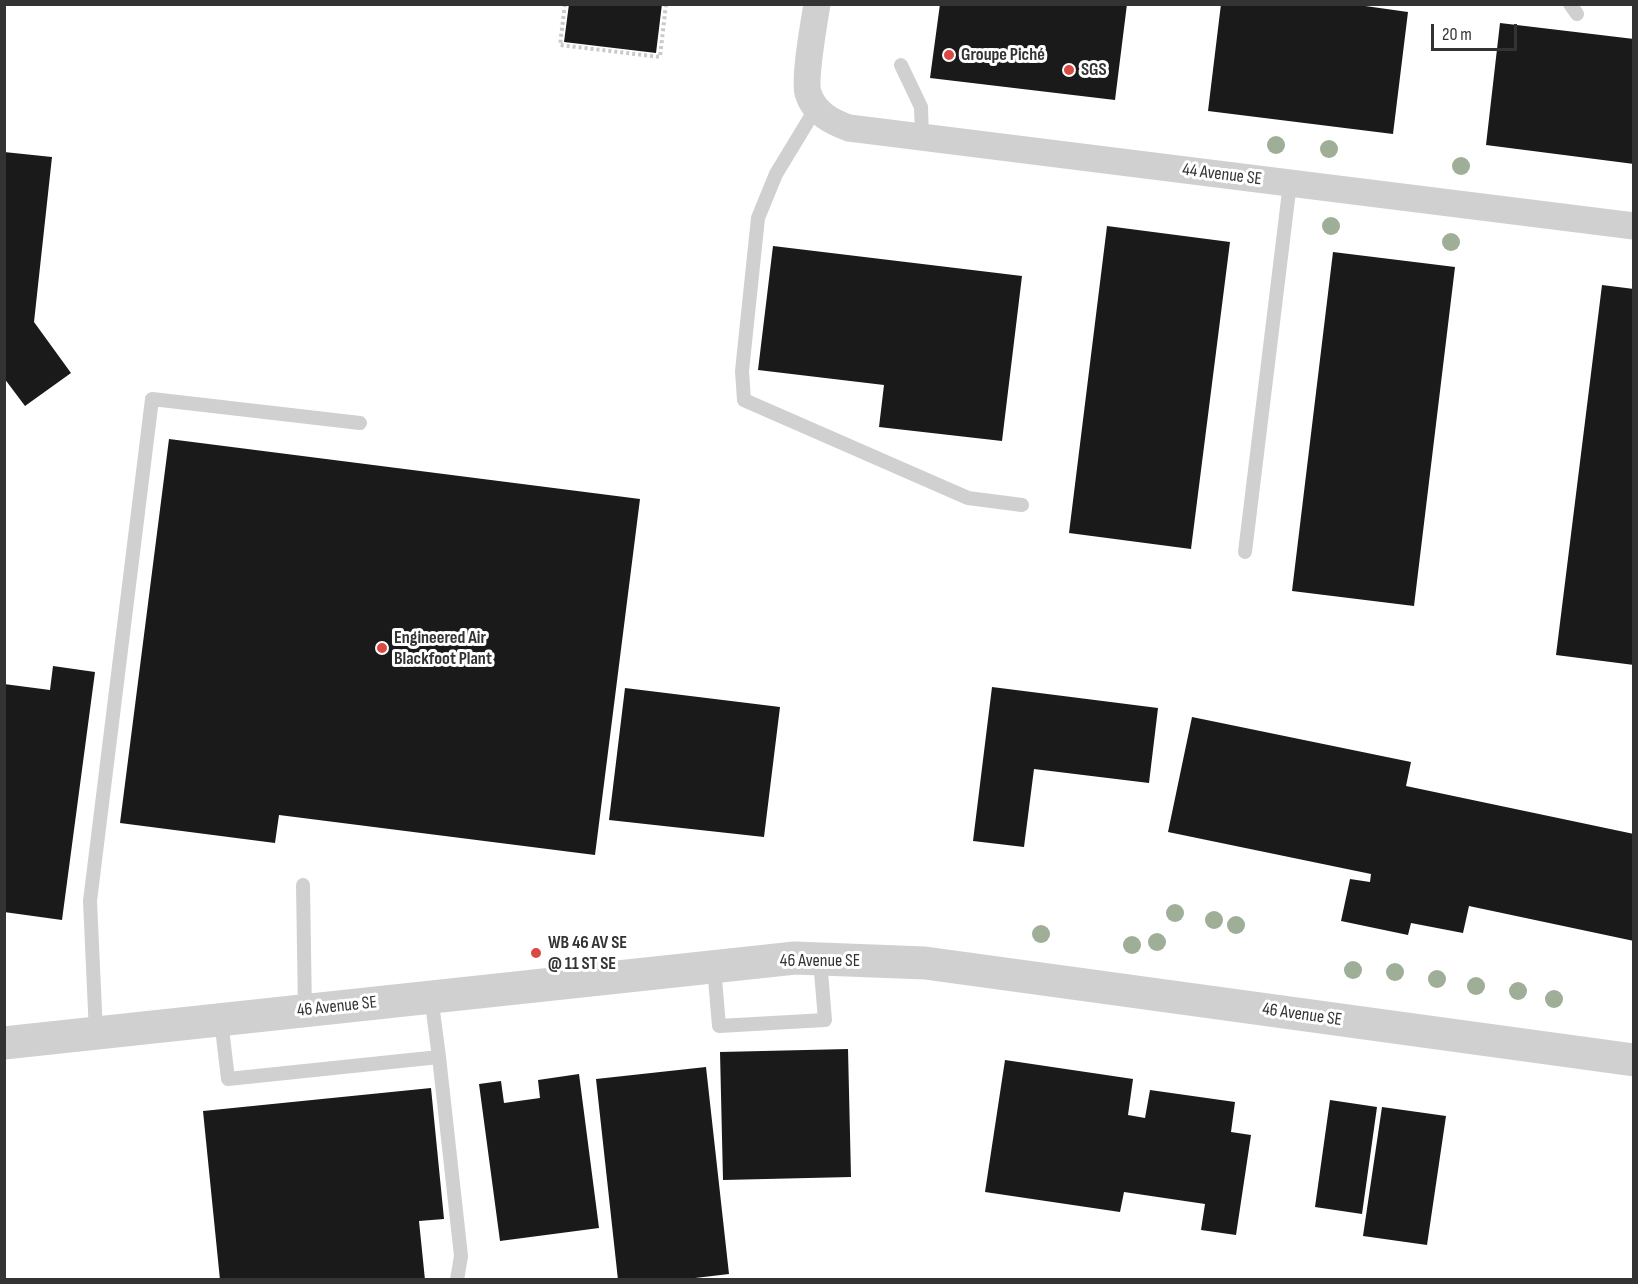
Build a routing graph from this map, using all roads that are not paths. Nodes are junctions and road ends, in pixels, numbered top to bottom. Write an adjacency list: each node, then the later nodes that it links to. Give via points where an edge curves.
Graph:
1 (817, 4): 3 (street, via 808,76 808,93)
2 (901, 64): 4 (lane, via 921,107)
3 (816, 108): 4 (street, 44 Avenue SE, via 831,122 849,128); 8 (lane, via 776,174 758,218 742,371 744,400 968,498)
4 (922, 138): 5 (street, 44 Avenue SE)
5 (1290, 183): 6 (street, 44 Avenue SE); 9 (lane)
6 (1634, 226)
7 (360, 423): 16 (lane, via 152,399 90,901)
8 (1022, 505)
9 (1245, 552)
10 (303, 885): 14 (lane)
11 (820, 959): 12 (street, 46 Avenue SE); 12 (lane, via 825,1020 719,1026); 19 (street, 46 Avenue SE, via 925,963)
12 (714, 967): 13 (street, 46 Avenue SE)
13 (431, 996): 14 (street, 46 Avenue SE); 18 (lane)
14 (305, 1011): 15 (street, 46 Avenue SE)
15 (221, 1020): 16 (street, 46 Avenue SE); 18 (lane, via 228,1079)
16 (96, 1033): 17 (street, 46 Avenue SE)
17 (4, 1043)
18 (439, 1057): 20 (lane, via 461,1256)
19 (1634, 1060)
20 (457, 1280)

